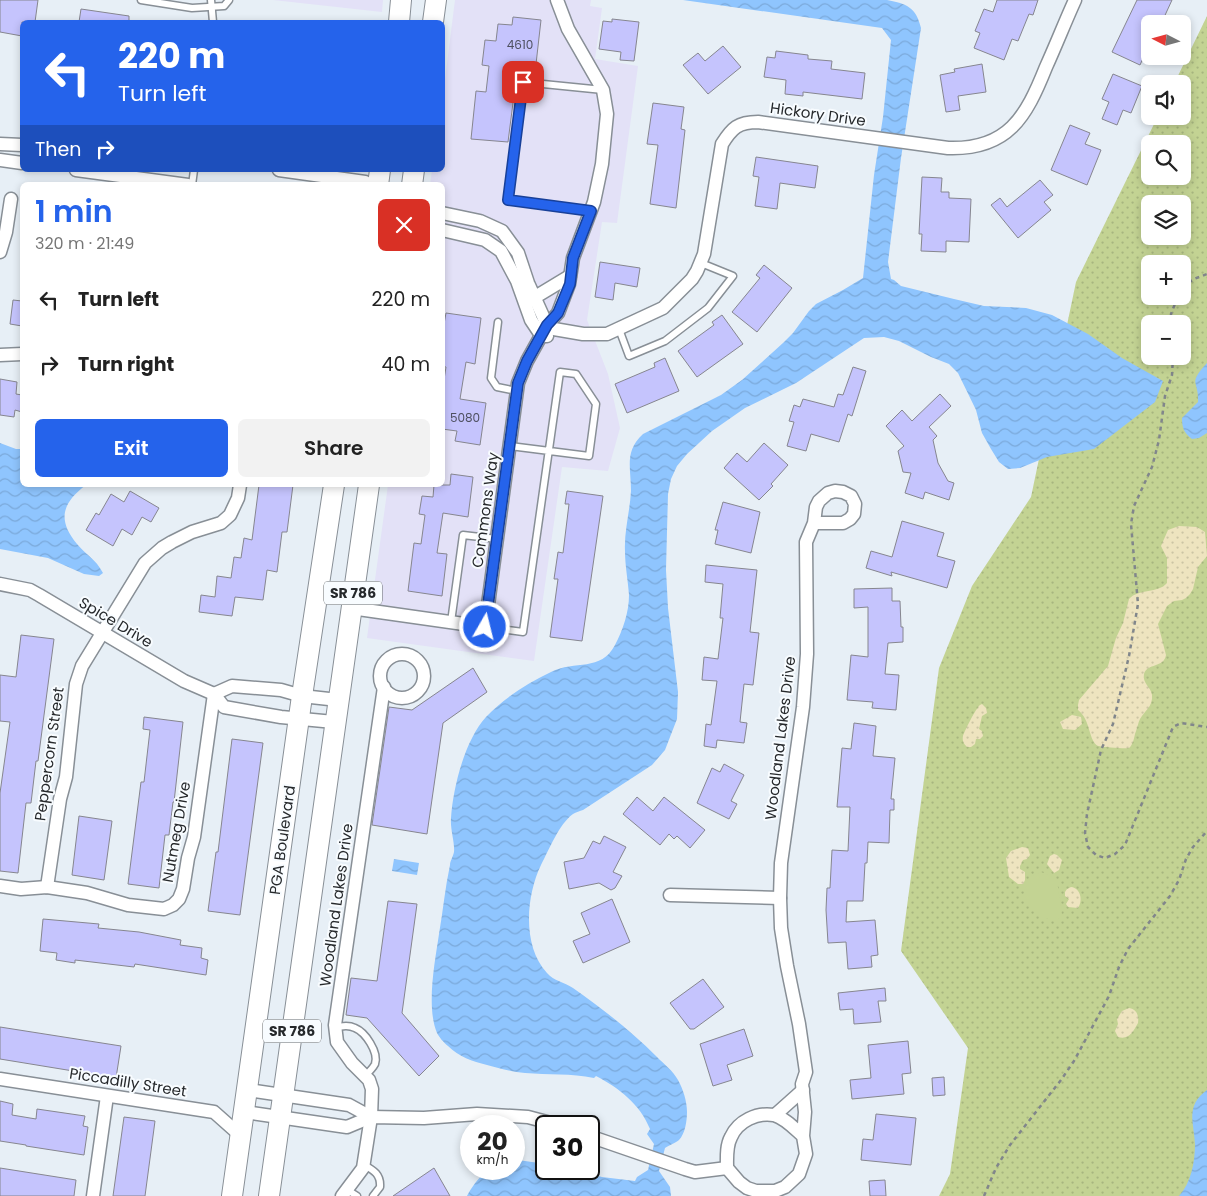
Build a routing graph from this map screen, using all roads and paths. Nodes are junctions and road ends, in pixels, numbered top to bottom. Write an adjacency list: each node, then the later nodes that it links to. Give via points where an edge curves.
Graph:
1 (140, 0): 7 (lane, via 192,8)
2 (230, 0): 7 (lane, via 224,6)
3 (402, 0): 9 (main road)
4 (436, 0): 10 (main road)
5 (557, 0): 11 (street, Commons Way, via 568,29)
6 (1075, 0): 25 (street, Hickory Drive, via 1024,114 1013,126 988,142 968,148 948,148 758,122 738,125 722,144)
7 (212, 3): 8 (lane)
8 (213, 20)
9 (399, 20)
10 (434, 20)
11 (603, 90): 21 (street, Commons Way, via 607,114 602,164); 21 (lane, via 523,82 508,200)
12 (0, 144): 13 (street)
13 (20, 145)
14 (0, 160): 15 (street)
15 (20, 163)
16 (91, 172): 18 (street)
17 (293, 172): 19 (street)
18 (167, 182)
19 (365, 182)
20 (11, 199): 24 (street)
21 (591, 211): 27 (street, Commons Way, via 573,258)
22 (445, 214): 29 (street, via 480,221 502,231 518,252)
23 (445, 231): 29 (street, via 485,240 501,251)
24 (0, 252)
25 (701, 263): 32 (street, Hickory Drive, via 692,279 663,308); 32 (lane, via 733,276 708,308 665,341 629,356)
26 (1207, 274): 28 (path)
27 (570, 276): 29 (street); 31 (street, Commons Way, via 558,313)
28 (1191, 281)
29 (530, 300): 31 (street)
30 (498, 322): 36 (lane, via 492,378 497,387)
31 (544, 330): 32 (street, Hickory Drive, via 583,334); 36 (street, Commons Way, via 527,361)
32 (613, 331)
33 (20, 354): 34 (street)
34 (0, 355)
35 (1173, 365): 55 (path, via 1152,467 1134,506 1131,524 1138,604 1113,724 1101,750 1087,814 1085,833 1088,848 1105,858 1125,844 1173,727 1180,723)
36 (517, 391): 37 (street, Commons Way)
37 (510, 446): 38 (lane); 43 (street, Commons Way)
38 (549, 451): 38 (lane, via 560,372 576,374 596,404 589,456); 47 (lane, via 523,632)
39 (240, 487): 48 (street, Peppercorn Street, via 230,515 221,523 177,539 145,563)
40 (334, 487): 51 (main road, PGA Boulevard / SR 786)
41 (369, 487): 45 (main road, SR 786)
42 (814, 523): 60 (street, Woodland Lakes Drive, via 805,552 807,654 781,863)
43 (497, 539): 46 (lane, via 463,535); 47 (street, Commons Way)
44 (0, 584): 48 (street, Spice Drive, via 30,590)
45 (351, 608): 46 (street); 52 (main road, SR 786)
46 (451, 622): 47 (street)
47 (485, 627)
48 (102, 632): 50 (street, Spice Drive, via 184,681); 58 (street, Peppercorn Street, via 82,666 76,684 66,777)
49 (384, 687): 61 (street, Woodland Lakes Drive)
50 (214, 694): 51 (street, via 232,686 282,690); 53 (street, Spice Drive, via 224,707); 58 (street, Nutmeg Drive, via 194,836 179,899 164,909)
51 (302, 696): 52 (street); 53 (main road, PGA Boulevard / SR 786)
52 (338, 700): 54 (main road, SR 786)
53 (300, 718): 54 (street, Spice Drive); 64 (main road, PGA Boulevard / SR 786)
54 (334, 722): 67 (main road, SR 786)
55 (1207, 726)
56 (1207, 831): 84 (path, via 1186,859 1170,896 1128,949 1109,996 1074,1061 1010,1145)
57 (0, 886): 58 (street, Nutmeg Drive, via 21,889)
58 (47, 887)
59 (670, 895): 60 (street)
60 (780, 898): 65 (street, Woodland Lakes Drive, via 781,928 806,1072)
61 (335, 1028): 62 (street, Woodland Lakes Drive, via 337,1042); 62 (lane, via 355,1028 372,1046 375,1065)
62 (365, 1076): 70 (street, Woodland Lakes Drive, via 372,1089)
63 (0, 1079): 66 (street, Piccadilly Street)
64 (248, 1090): 67 (street); 68 (main road, PGA Boulevard / SR 786)
65 (803, 1090): 69 (street); 74 (street, Woodland Lakes Drive)
66 (107, 1096): 73 (street, Piccadilly Street, via 214,1112); 80 (street)
67 (283, 1096): 70 (street, via 349,1105); 71 (main road, SR 786)
68 (245, 1112): 71 (street); 73 (main road, PGA Boulevard / SR 786)
69 (775, 1116): 74 (street); 77 (street, via 760,1115 736,1129 728,1146)
70 (371, 1117): 71 (street, via 347,1127); 72 (street, via 497,1114); 76 (street, Woodland Lakes Drive)
71 (280, 1118): 82 (main road, SR 786)
72 (535, 1119)
73 (241, 1136): 81 (main road, PGA Boulevard / SR 786)
74 (803, 1136): 78 (street, Woodland Lakes Drive, via 806,1154 799,1174 784,1187)
75 (600, 1140): 77 (street, via 695,1172)
76 (364, 1165): 79 (street, Woodland Lakes Drive); 83 (lane, via 379,1176 380,1186)
77 (727, 1168): 78 (street, Woodland Lakes Drive, via 738,1182)
78 (755, 1193)
79 (348, 1194)
80 (93, 1196)
81 (232, 1196)
82 (269, 1196)
83 (373, 1196)
84 (984, 1196)

